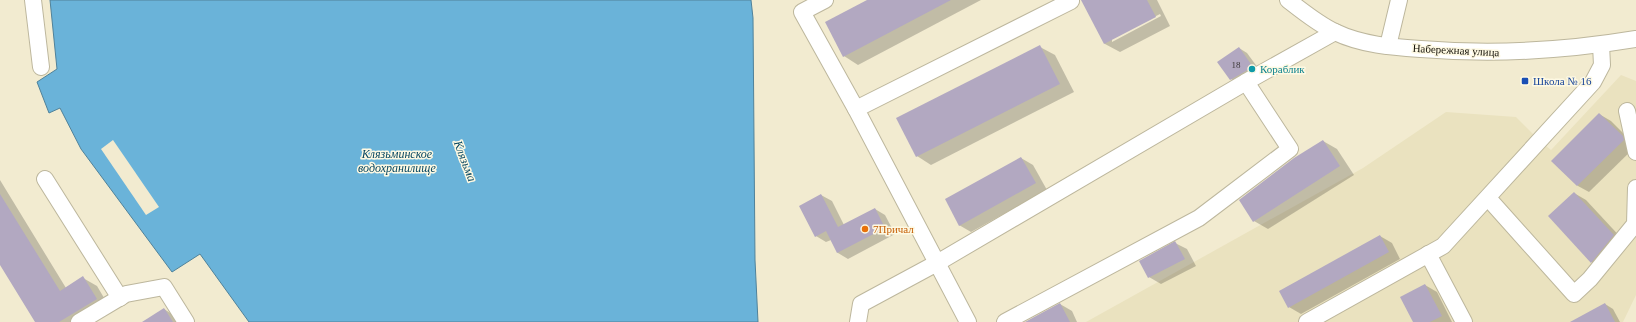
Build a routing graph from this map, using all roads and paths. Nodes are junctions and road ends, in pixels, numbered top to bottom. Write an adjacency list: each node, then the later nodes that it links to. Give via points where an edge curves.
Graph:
1 (33, 0): 10 (street)
2 (825, 0): 12 (street, via 802,12)
3 (1288, 0): 6 (street, Набережная улица, via 1305,14)
4 (1399, 0): 9 (street)
5 (1070, 1): 12 (street)
6 (1335, 32): 9 (street, Набережная улица, via 1359,41); 11 (street)
7 (1636, 39): 8 (street, Набережная улица)
8 (1601, 45): 9 (street, Набережная улица, via 1518,52); 17 (street, via 1602,65 1593,82)
9 (1388, 46)
10 (41, 67)
11 (1246, 82): 19 (street); 25 (street, via 1290,149 1200,218)
12 (856, 109): 19 (street)
13 (1626, 111): 14 (street)
14 (1636, 152)
15 (45, 179): 20 (street)
16 (1636, 188): 17 (street, via 1635,224 1590,279 1574,294)
17 (1488, 198): 18 (street, via 1443,246)
18 (1428, 254): 26 (street); 27 (street)
19 (938, 263): 23 (street, via 861,304); 24 (street)
20 (120, 298): 21 (street); 22 (street, via 126,294 164,287)
21 (79, 322)
22 (186, 322)
23 (858, 322)
24 (968, 322)
25 (1005, 322)
26 (1307, 322)
27 (1464, 322)

